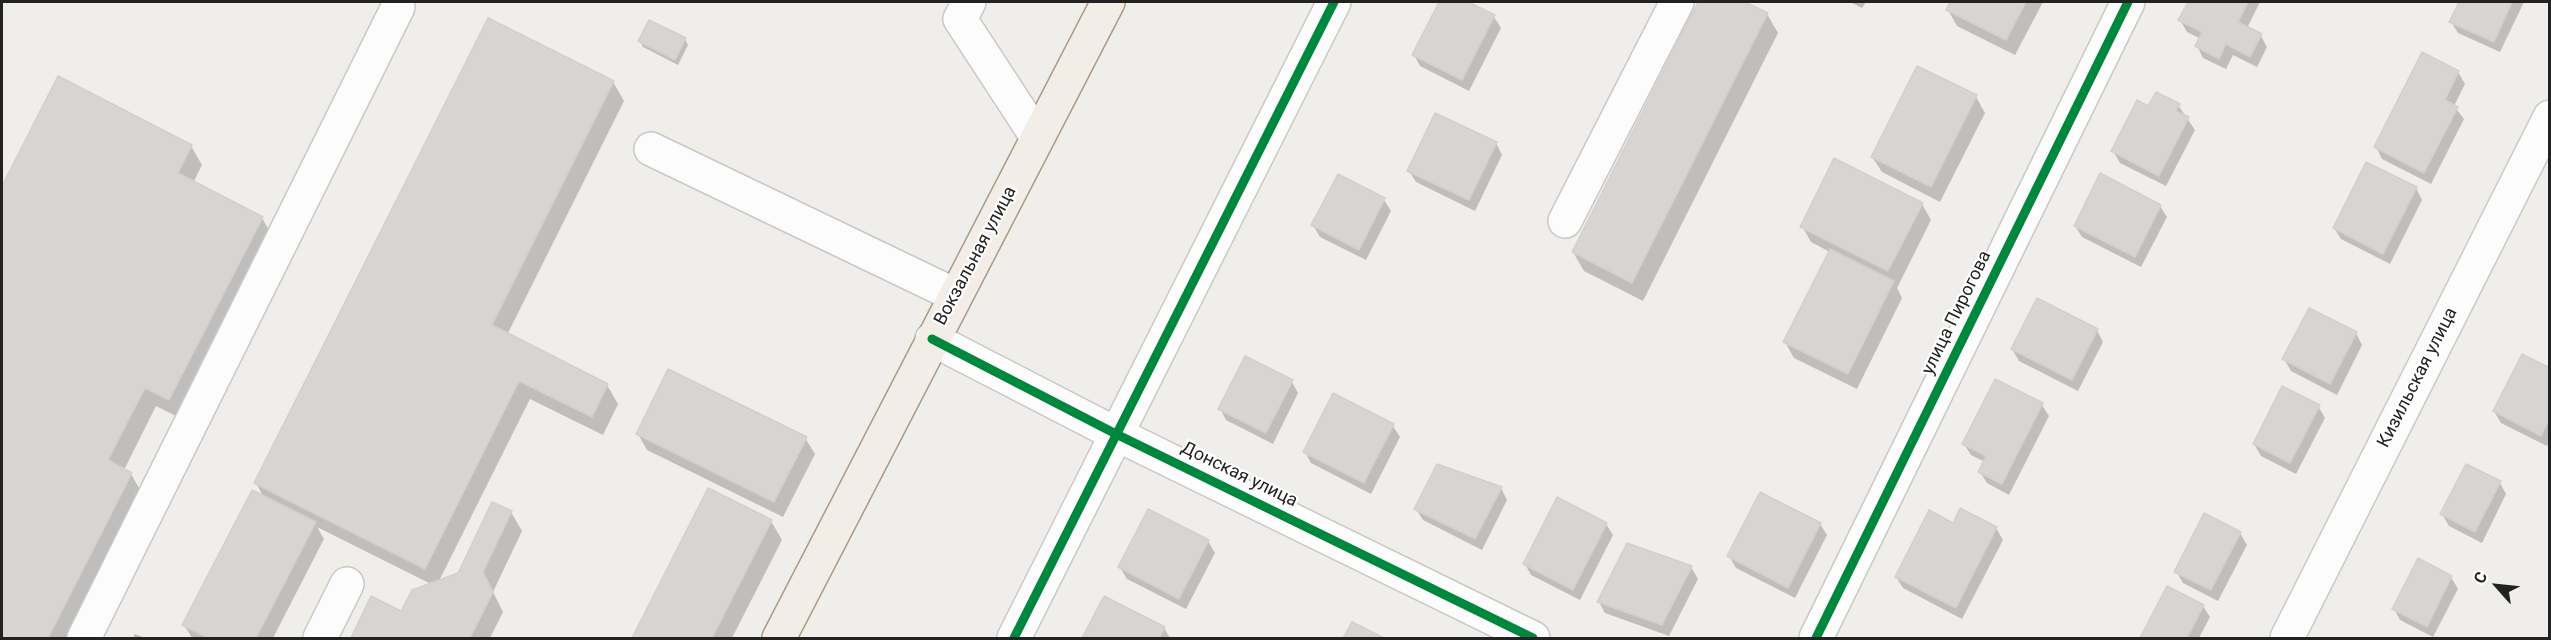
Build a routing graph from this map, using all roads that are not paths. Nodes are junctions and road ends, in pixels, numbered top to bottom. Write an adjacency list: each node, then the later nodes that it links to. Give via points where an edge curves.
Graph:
1 (969, 2): 8 (street, via 960,18)
2 (1108, 2): 8 (main road, Вокзальная улица)
3 (1334, 2): 13 (street)
4 (1677, 2): 10 (street)
5 (2128, 2): 21 (street, улица Пирогова)
6 (398, 7): 16 (street)
7 (2550, 117): 22 (street, Кизильская улица)
8 (1038, 137): 11 (main road, Вокзальная улица)
9 (651, 149): 11 (street)
10 (1565, 221)
11 (955, 295): 12 (main road, Вокзальная улица)
12 (932, 339): 13 (street, Донская улица); 18 (main road, Вокзальная улица)
13 (1116, 434): 15 (street, Донская улица); 19 (street)
14 (347, 584): 17 (street)
15 (1492, 629): 20 (street, Донская улица)
16 (84, 639)
17 (320, 639)
18 (779, 639)
19 (1014, 639)
20 (1533, 639)
21 (1816, 639)
22 (2287, 639)

